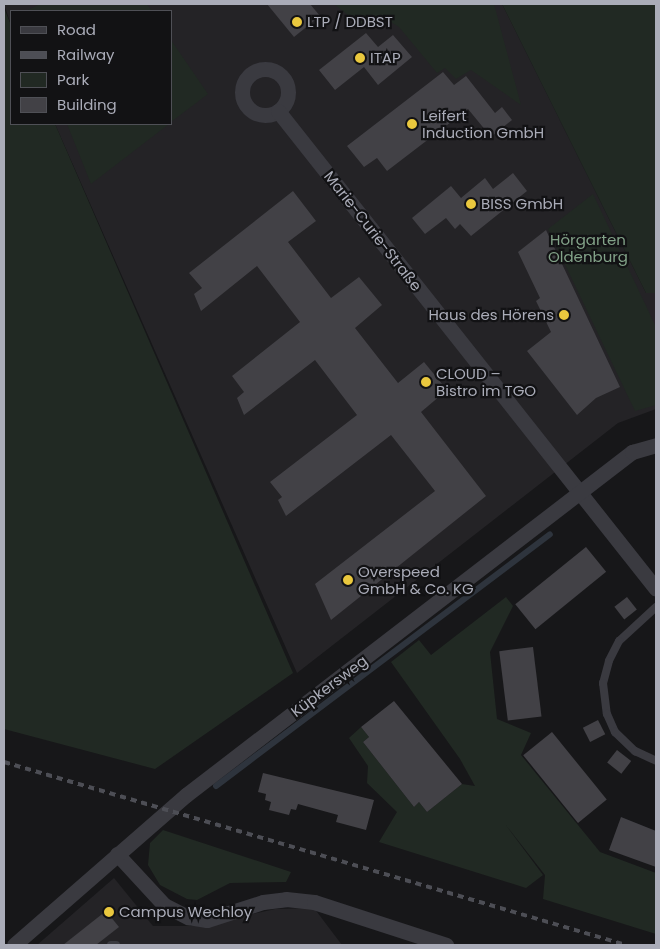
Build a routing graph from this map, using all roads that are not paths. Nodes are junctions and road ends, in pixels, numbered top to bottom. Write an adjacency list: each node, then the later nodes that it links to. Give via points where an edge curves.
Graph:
1 (278, 111): 3 (street, Marie-Curie-Straße)
2 (656, 445): 3 (street, Küpkersweg, via 632,452)
3 (578, 493): 4 (street, Marie-Curie-Straße); 7 (street, Küpkersweg, via 180,800)
4 (656, 589)
5 (656, 607): 6 (lane, via 619,641 603,683 607,714 615,732 635,752)
6 (656, 762)
7 (117, 854): 8 (street, Küpkersweg); 11 (street, via 164,905 188,917 208,920 263,902 286,899 314,902)
8 (14, 945)
9 (111, 945): 10 (lane)
10 (116, 945)
11 (446, 945)

